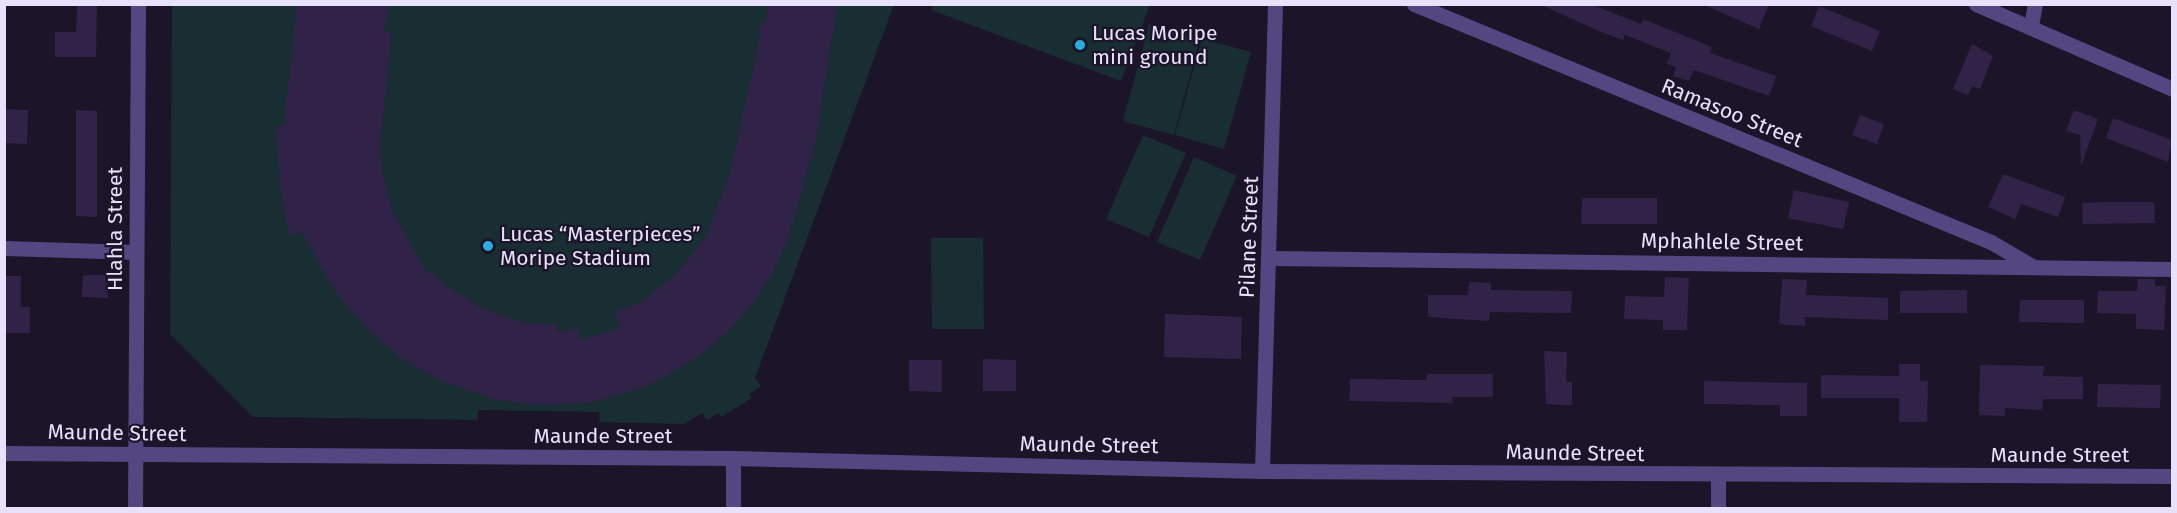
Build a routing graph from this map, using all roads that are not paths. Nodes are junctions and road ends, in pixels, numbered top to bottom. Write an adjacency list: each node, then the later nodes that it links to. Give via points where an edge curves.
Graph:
1 (138, 4): 9 (street, Hlahla Street)
2 (1275, 4): 10 (street, Pilane Street)
3 (1414, 4): 11 (street, Ramasoo Street, via 1980,237)
4 (1976, 4): 6 (street)
5 (2035, 4): 6 (street)
6 (2031, 26): 7 (street)
7 (2172, 88)
8 (4, 248): 9 (street)
9 (136, 252): 14 (street, Hlahla Street)
10 (1270, 258): 11 (street, Mphahlele Street); 16 (street, Pilane Street)
11 (2032, 266): 12 (street, Mphahlele Street)
12 (2172, 269)
13 (4, 453): 14 (street, Maunde Street)
14 (135, 454): 15 (street, Maunde Street); 19 (street, Hlahla Street)
15 (733, 458): 16 (street, Maunde Street); 20 (street)
16 (1262, 471): 17 (street, Maunde Street)
17 (1718, 475): 18 (street, Maunde Street); 21 (street)
18 (2172, 476)
19 (135, 508)
20 (733, 508)
21 (1718, 508)

